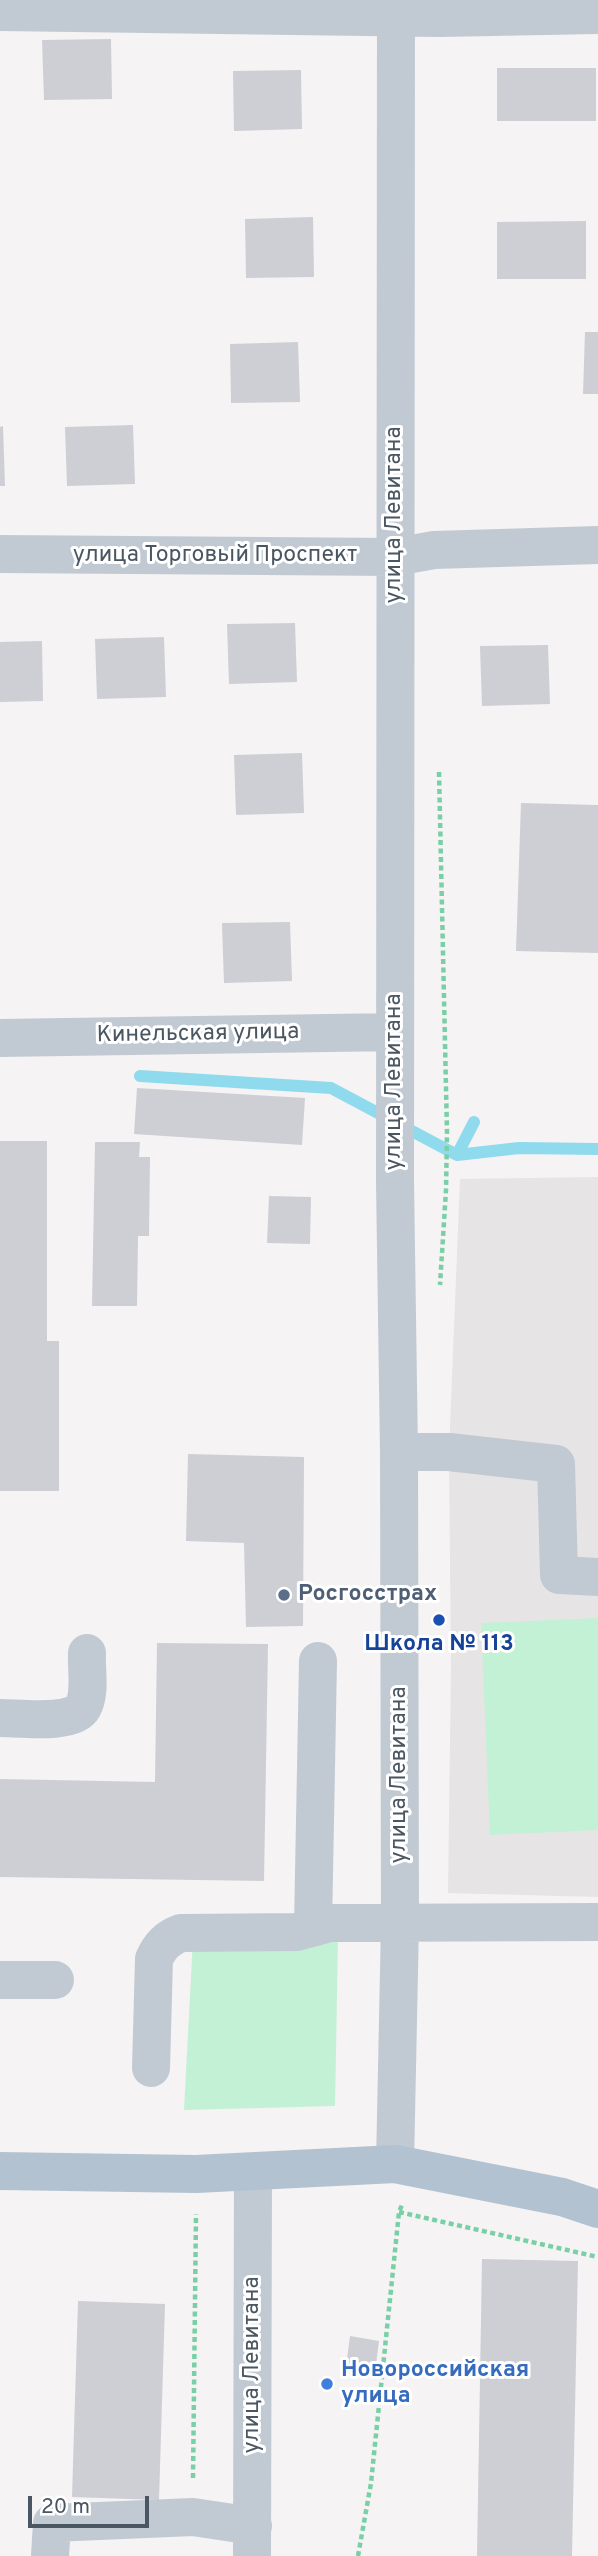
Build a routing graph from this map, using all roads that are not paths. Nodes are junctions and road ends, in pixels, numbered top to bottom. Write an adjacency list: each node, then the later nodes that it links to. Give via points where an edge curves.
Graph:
1 (396, 8): 2 (street); 3 (street); 6 (street, улица Левитана)
2 (0, 12)
3 (598, 15)
4 (598, 545): 6 (street, улица Торговый Проспект, via 434,550)
5 (0, 554): 6 (street, улица Торговый Проспект)
6 (395, 557): 7 (street, улица Левитана)
7 (395, 1032): 8 (street, Кинельская улица); 9 (street, улица Левитана)
8 (0, 1038)
9 (400, 1452): 10 (street, via 449,1452 556,1464 559,1575); 15 (street, улица Левитана)
10 (598, 1577)
11 (87, 1653): 13 (street, via 84,1706 75,1716)
12 (318, 1661): 16 (street)
13 (0, 1718)
14 (598, 1922): 15 (street)
15 (400, 1923): 16 (street); 20 (street, улица Левитана)
16 (313, 1927): 19 (street, via 297,1932 181,1933 170,1937 154,1959)
17 (0, 1980): 18 (street)
18 (54, 1980)
19 (151, 2068)
20 (406, 2166): 22 (main road); 23 (main road, via 562,2197)
21 (0, 2171): 22 (main road)
22 (253, 2173): 24 (street, улица Левитана)
23 (598, 2209)
24 (253, 2541): 25 (street, via 193,2517 52,2523)
25 (50, 2556)

